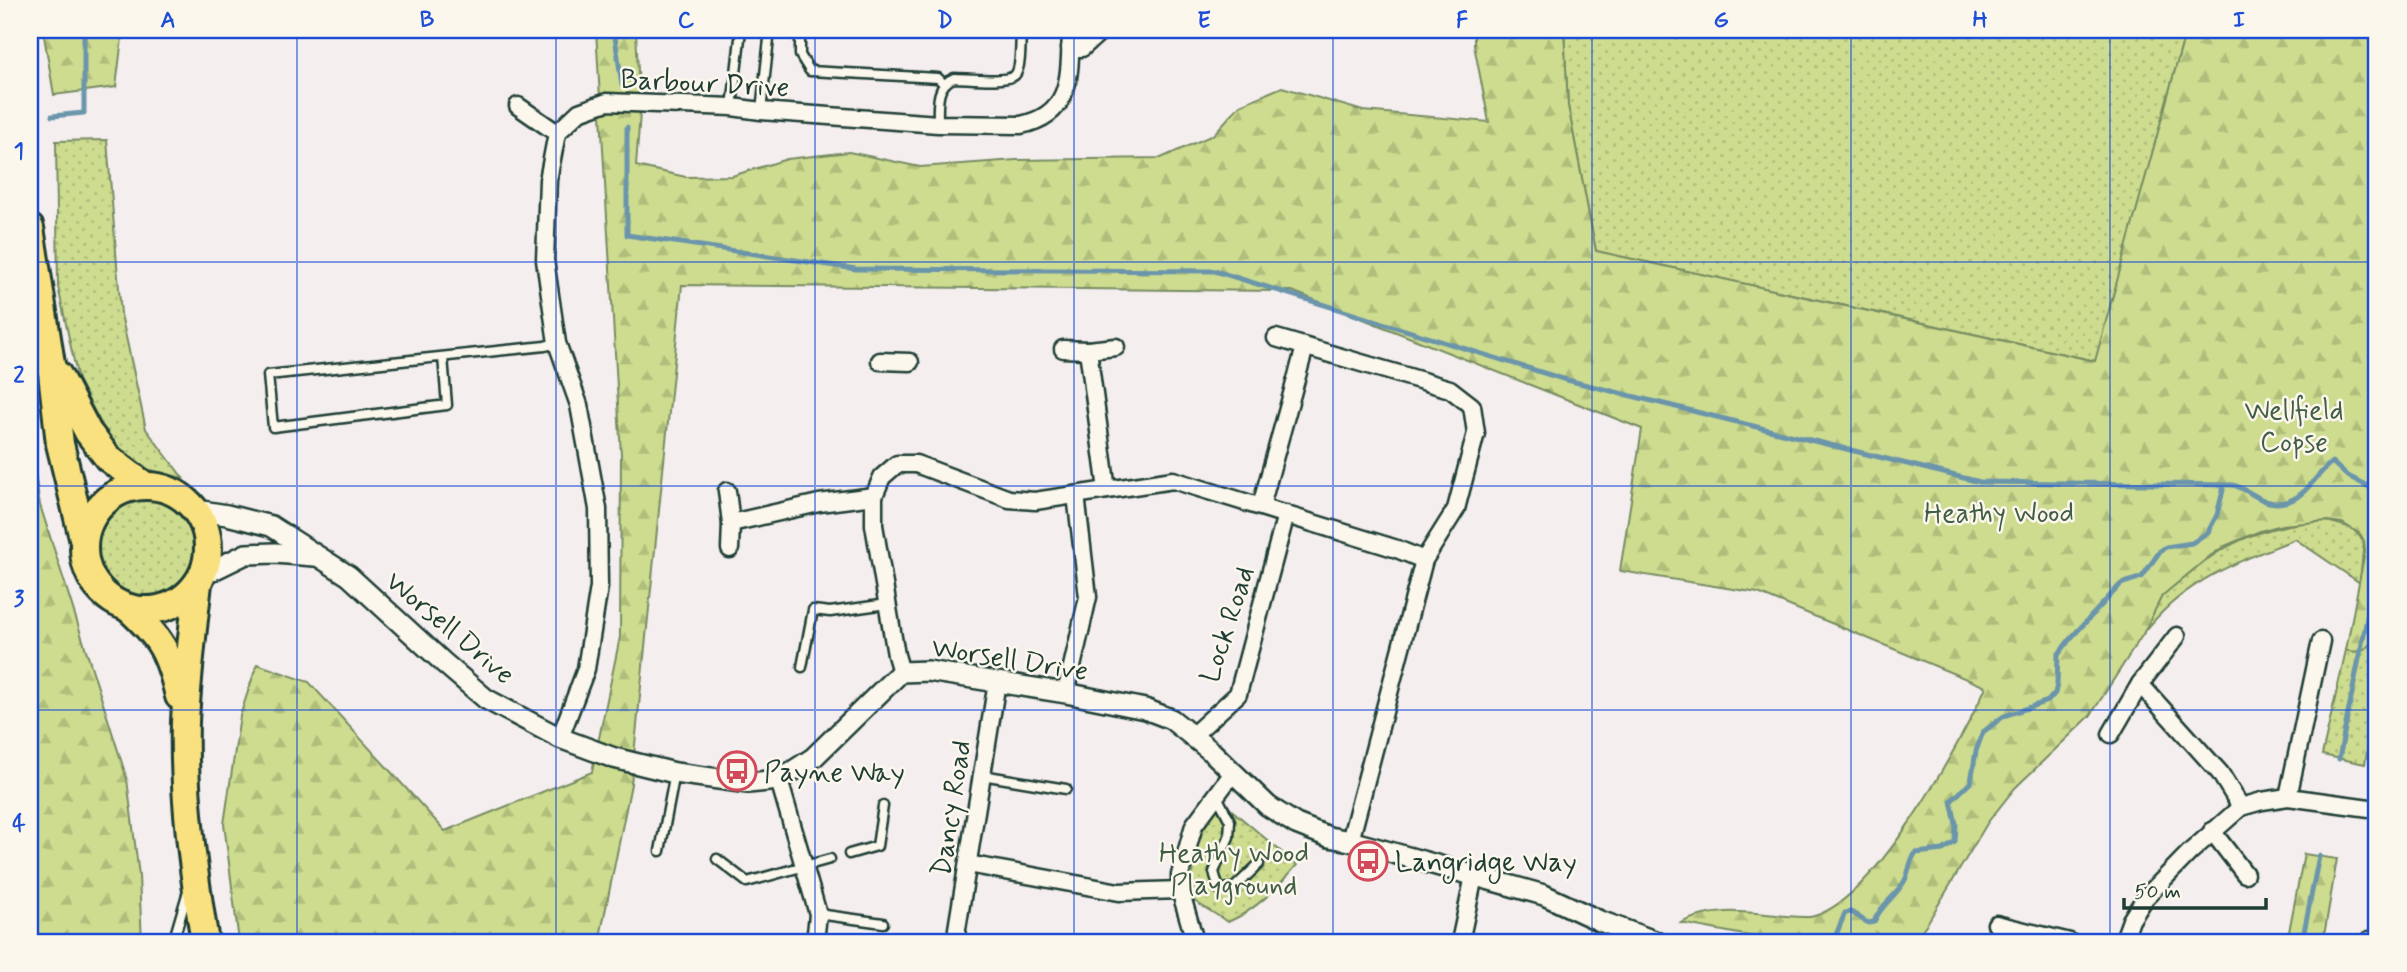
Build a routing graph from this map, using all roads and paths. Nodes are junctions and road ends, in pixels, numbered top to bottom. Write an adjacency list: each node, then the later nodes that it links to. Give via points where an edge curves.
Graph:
1 (741, 30): 10 (lane)
2 (770, 30): 11 (lane)
3 (800, 30): 8 (lane, via 800,55 810,71 938,78)
4 (1021, 30): 8 (lane, via 1015,75 1006,79 954,78)
5 (1071, 30): 7 (street, Barbour Drive)
6 (1102, 30): 7 (street, via 1082,48)
7 (1070, 48): 12 (street, Barbour Drive, via 1069,82 1062,99 1055,110 1034,123)
8 (944, 84): 12 (lane)
9 (518, 106): 13 (street)
10 (732, 107): 11 (street, Barbour Drive); 13 (street, Barbour Drive, via 607,102 579,112)
11 (761, 111): 12 (street, Barbour Drive)
12 (938, 124)
13 (557, 133): 16 (street, via 548,180 545,260)
14 (30, 228): 24 (highway)
15 (1276, 338): 18 (street)
16 (557, 343): 21 (lane); 51 (street, via 579,405 598,509 599,587 586,670)
17 (1116, 347): 20 (street)
18 (1304, 347): 30 (street); 37 (street, via 1450,389 1472,406 1476,433 1457,509)
19 (1063, 349): 20 (street)
20 (1088, 350): 26 (street)
21 (443, 357): 21 (lane, via 268,375 273,427 447,405)
22 (880, 361): 23 (street)
23 (910, 362)
24 (51, 364): 25 (highway, via 88,432 108,458); 34 (highway, via 60,444)
25 (144, 485): 31 (highway, via 173,491); 34 (highway, via 103,503 87,527)
26 (1107, 490): 28 (street); 30 (street, via 1173,480)
27 (727, 491): 33 (street)
28 (1076, 495): 29 (street, via 1035,501 1009,499 916,464 897,464 882,477); 47 (street, via 1088,597)
29 (874, 496): 33 (street, via 820,502); 39 (street)
30 (1261, 506): 32 (street)
31 (196, 510): 36 (street, Worsell Drive, via 271,527); 38 (highway, via 208,542)
32 (1286, 514): 37 (street); 50 (street, Lock Road, via 1238,694)
33 (731, 523): 35 (street)
34 (84, 542): 40 (highway, via 84,559 99,590)
35 (730, 549)
36 (318, 556): 38 (street, Worsell Drive, via 246,554); 51 (street, Worsell Drive, via 349,576 486,699)
37 (1424, 560): 63 (street)
38 (201, 579): 40 (highway, via 188,595 160,610); 48 (highway)
39 (887, 604): 43 (lane, via 813,610); 44 (street)
40 (128, 608): 48 (highway, via 152,631 171,663)
41 (2177, 636): 46 (street)
42 (2321, 641): 58 (street)
43 (802, 667)
44 (901, 672): 45 (street, Worsell Drive, via 928,671); 55 (street, Worsell Drive, via 813,758)
45 (997, 682): 47 (street, Worsell Drive); 54 (street, Dancy Road)
46 (2140, 684): 49 (street); 60 (street, via 2220,774)
47 (1066, 694): 50 (street, Worsell Drive, via 1145,709 1171,719)
48 (185, 725): 71 (highway)
49 (2111, 734)
50 (1192, 736): 52 (street, Worsell Drive)
51 (560, 738): 53 (street, Worsell Drive)
52 (1233, 772): 57 (street); 63 (street, Worsell Drive, via 1268,806 1296,824)
53 (675, 773): 55 (street, Worsell Drive, via 748,783); 64 (lane)
54 (982, 775): 56 (lane); 68 (street, Dancy Road)
55 (779, 780): 70 (street)
56 (1066, 789)
57 (1216, 794): 69 (lane, via 1230,821 1229,837 1214,872 1219,889 1234,888); 74 (street, via 1194,825)
58 (2288, 797): 60 (street); 61 (street)
59 (883, 806): 65 (lane, via 877,846)
60 (2241, 807): 62 (street)
61 (2377, 809)
62 (2212, 831): 72 (street); 86 (street, via 2145,898)
63 (1350, 841): 73 (street, Worsell Drive)
64 (660, 851)
65 (849, 854)
66 (717, 859): 70 (lane, via 747,882)
67 (830, 859): 70 (lane)
68 (968, 864): 74 (street, via 1119,892); 81 (street, Dancy Road)
69 (1259, 864)
70 (805, 867): 75 (street)
71 (193, 873): 78 (lane); 79 (highway)
72 (2245, 874)
73 (1475, 876): 83 (street); 84 (street, Worsell Drive, via 1545,895)
74 (1180, 890): 82 (street)
75 (818, 914): 76 (lane); 80 (street)
76 (883, 923)
77 (1996, 924): 85 (street)
78 (173, 942)
79 (205, 942)
80 (815, 942)
81 (957, 942)
82 (1192, 942)
83 (1461, 942)
84 (1657, 942)
85 (2070, 942)
86 (2123, 942)

